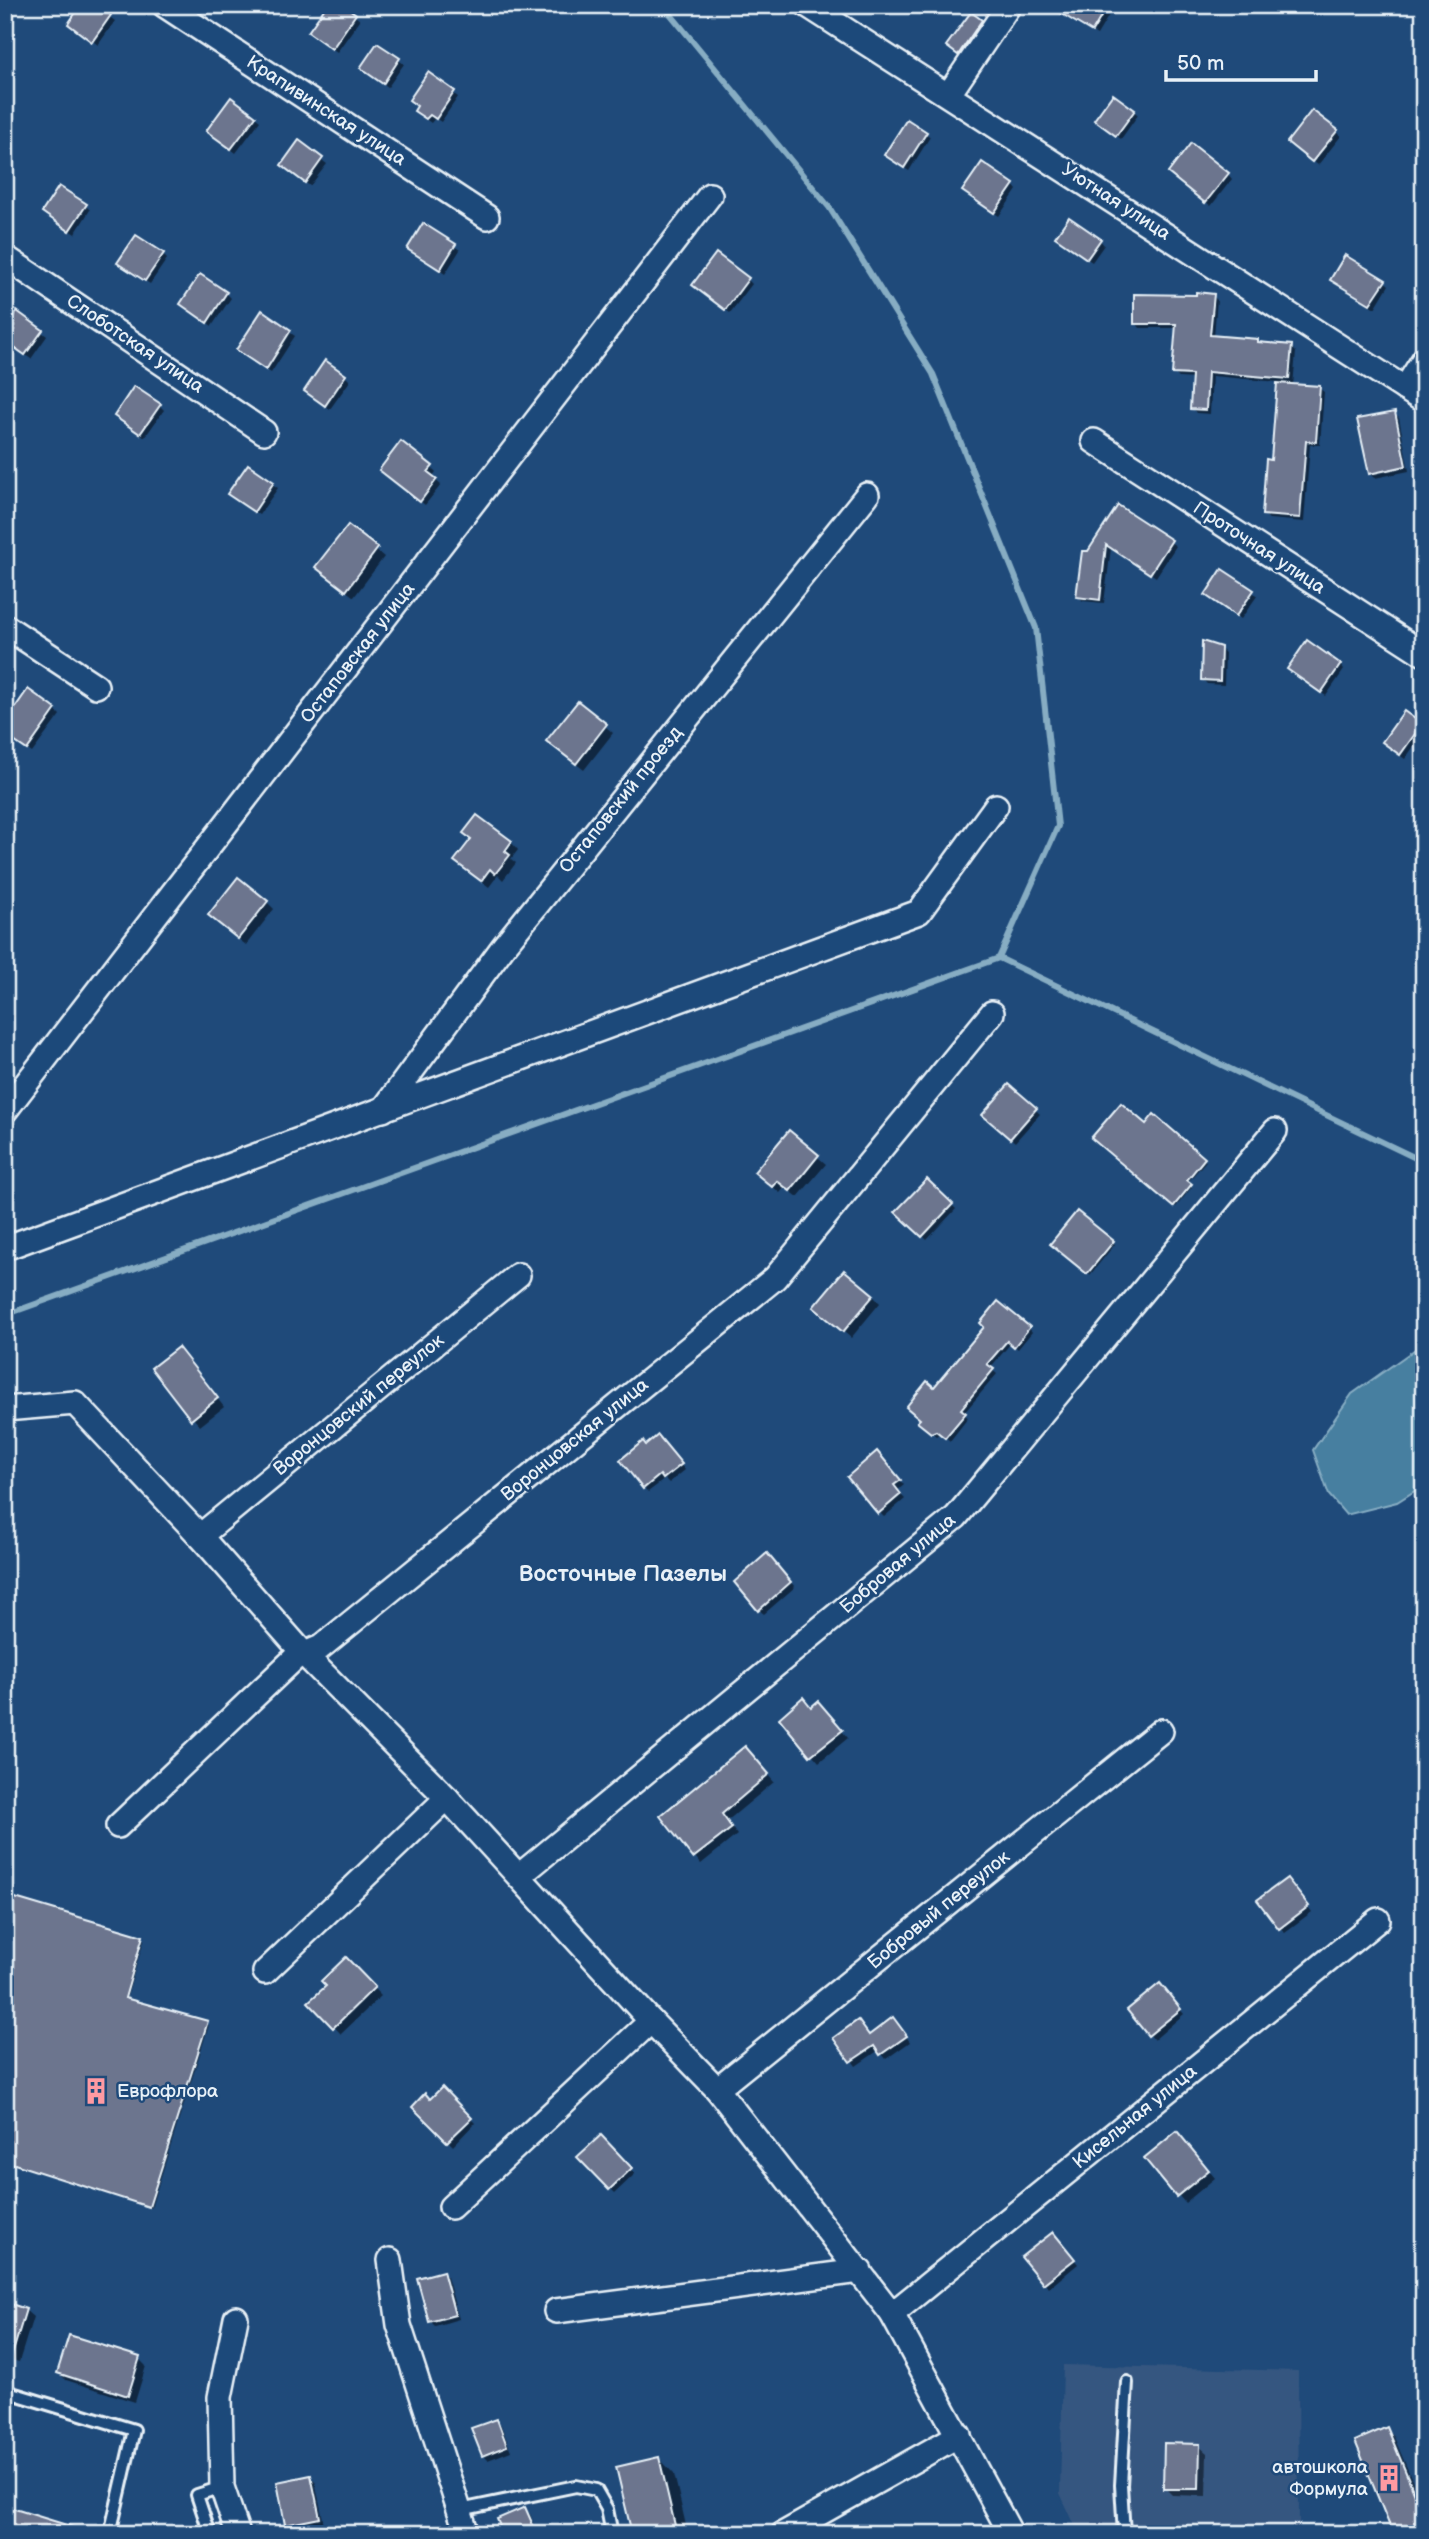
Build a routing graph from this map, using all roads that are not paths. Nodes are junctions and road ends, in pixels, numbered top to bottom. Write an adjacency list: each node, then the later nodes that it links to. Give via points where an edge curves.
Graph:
1 (164, 5): 6 (street, Крапивинская улица)
2 (807, 5): 4 (street, Уютная улица)
3 (1009, 5): 4 (street)
4 (949, 94): 9 (street, Уютная улица)
5 (710, 195): 18 (street, Остаповская улица)
6 (487, 217)
7 (5, 257): 10 (street, Слоботская улица)
8 (1424, 359): 9 (street)
9 (1415, 395)
10 (264, 432)
11 (1094, 441): 14 (street, Проточная улица)
12 (867, 495): 19 (street, Остаповский проезд, via 503,947)
13 (5, 626): 15 (street)
14 (1424, 654)
15 (96, 686)
16 (996, 806): 19 (street, via 919,912)
17 (992, 1013): 25 (street, Воронцовская улица, via 775,1278 321,1647)
18 (5, 1111)
19 (383, 1111): 21 (street)
20 (1275, 1131): 29 (street, Бобровая улица, via 956,1517)
21 (5, 1248)
22 (518, 1275): 24 (street, Воронцовский переулок)
23 (5, 1409): 24 (street, via 75,1403)
24 (200, 1536): 25 (street)
25 (304, 1654): 27 (street); 28 (street, Воронцовская улица)
26 (1161, 1731): 33 (street, Бобровый переулок)
27 (447, 1798): 29 (street); 31 (street)
28 (118, 1826)
29 (519, 1876): 32 (street)
30 (1378, 1920): 38 (street, Кисельная улица)
31 (265, 1972)
32 (651, 2021): 33 (street); 34 (street)
33 (717, 2089): 36 (street)
34 (451, 2207)
35 (390, 2260): 44 (street, via 399,2325)
36 (860, 2272): 37 (street); 38 (street)
37 (556, 2311)
38 (892, 2314): 42 (street)
39 (236, 2318): 43 (street, via 220,2397)
40 (1127, 2382): 52 (lane, via 1121,2486)
41 (5, 2390): 45 (lane, via 134,2430)
42 (959, 2435): 50 (street); 51 (street)
43 (222, 2487): 46 (lane, via 197,2495); 47 (street)
44 (460, 2510): 48 (street); 49 (lane, via 576,2486 596,2490 607,2509)
45 (110, 2534)
46 (210, 2534)
47 (238, 2534)
48 (467, 2534)
49 (612, 2534)
50 (783, 2534)
51 (1011, 2534)
52 (1124, 2534)

